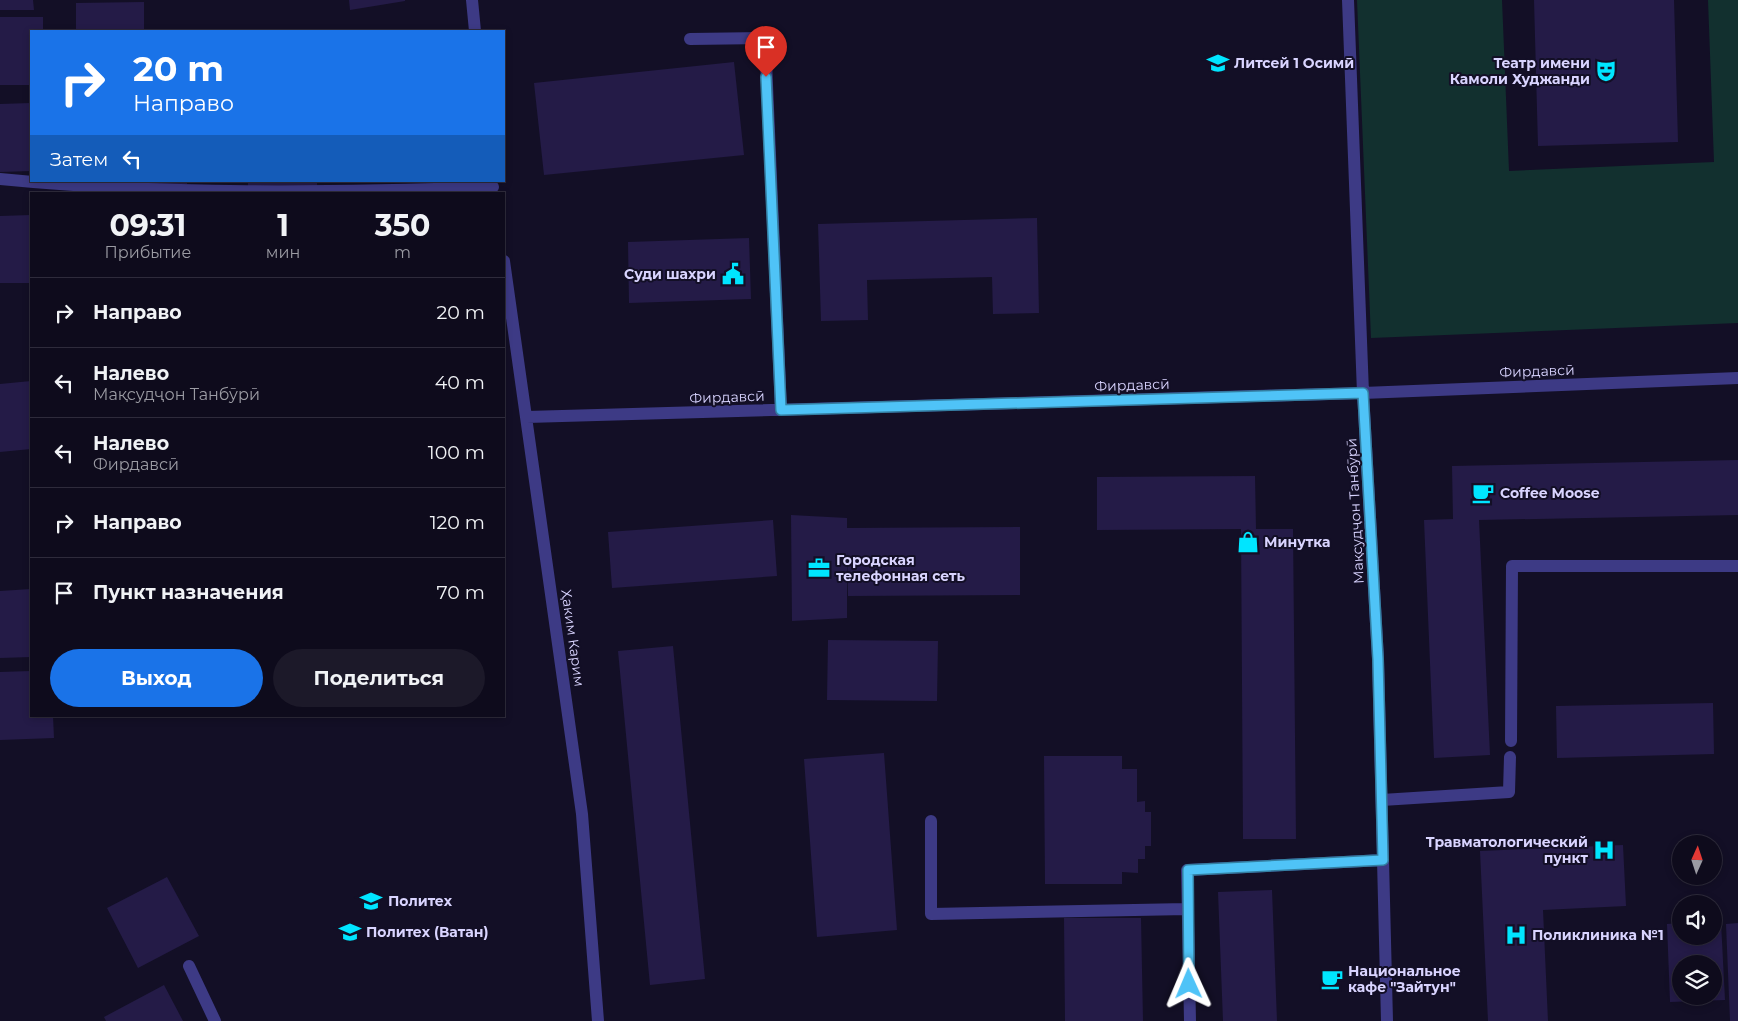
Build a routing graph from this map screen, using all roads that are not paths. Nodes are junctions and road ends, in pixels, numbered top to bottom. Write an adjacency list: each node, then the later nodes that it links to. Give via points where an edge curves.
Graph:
1 (472, 0): 3 (street)
2 (1348, 0): 10 (street, Мақсудҷон Танбӯрӣ)
3 (475, 30)
4 (690, 39): 11 (street, via 765,38)
5 (0, 179): 7 (street)
6 (493, 187): 7 (street, via 376,192)
7 (64, 189)
8 (505, 268): 12 (street, Ҳаким Карим)
9 (1738, 378): 10 (street, Фирдавсӣ)
10 (1363, 393): 11 (street, Фирдавсӣ); 16 (street, Мақсудҷон Танбӯрӣ, via 1378,659)
11 (781, 410): 12 (street, Фирдавсӣ)
12 (527, 417): 22 (street, Ҳаким Карим, via 582,814)
13 (1738, 566): 14 (street, via 1512,566)
14 (1511, 741)
15 (1510, 757): 16 (street, via 1509,792)
16 (1382, 800): 18 (street, Мақсудҷон Танбӯрӣ)
17 (931, 821): 19 (street, via 931,914)
18 (1383, 860): 19 (street, via 1188,870); 24 (street, Мақсудҷон Танбӯрӣ)
19 (1187, 909): 23 (street)
20 (188, 966): 21 (street)
21 (215, 1021)
22 (598, 1021)
23 (1190, 1021)
24 (1387, 1021)

